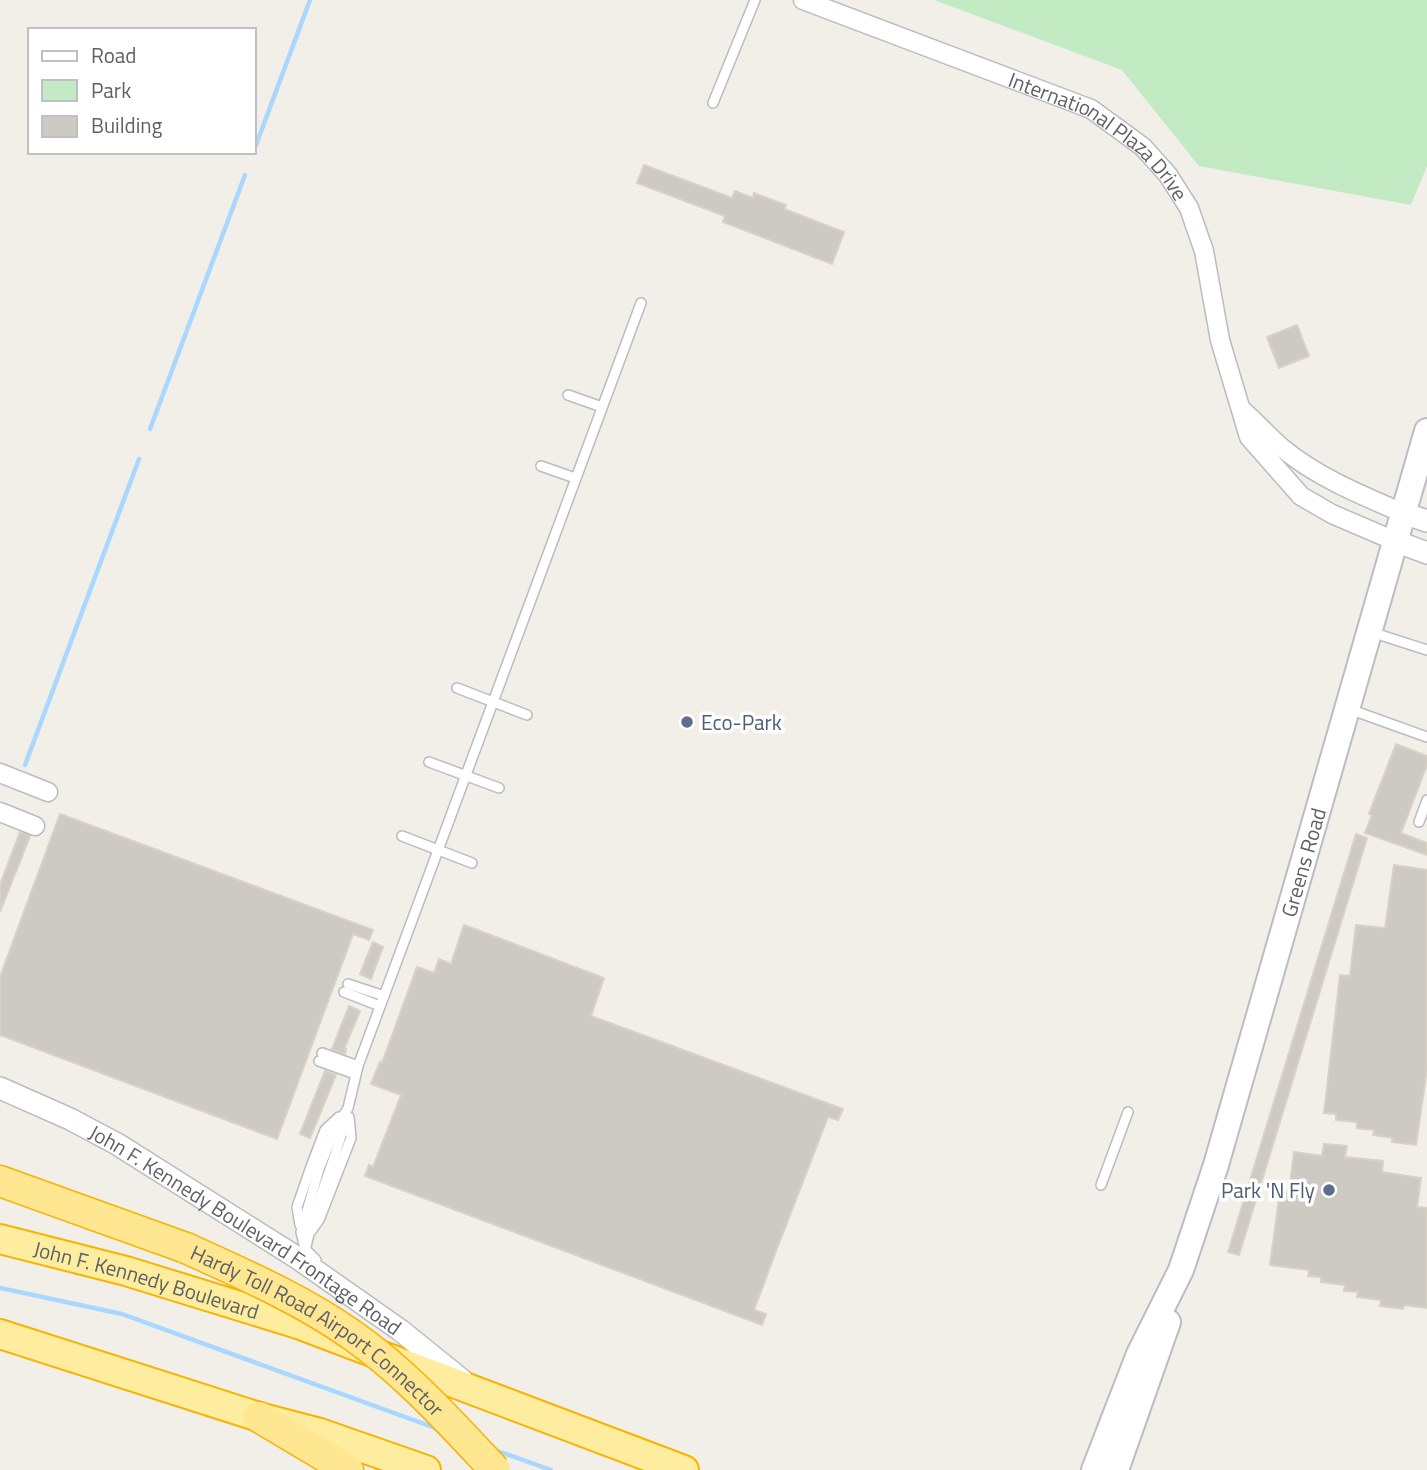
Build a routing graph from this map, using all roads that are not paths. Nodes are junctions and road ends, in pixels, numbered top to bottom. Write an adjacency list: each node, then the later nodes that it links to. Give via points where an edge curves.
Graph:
1 (755, 0): 3 (lane)
2 (803, 0): 7 (street, International Plaza Drive, via 1091,109 1143,147 1189,208 1204,251 1220,340)
3 (713, 103)
4 (641, 303): 6 (lane)
5 (568, 395): 6 (lane)
6 (602, 407): 10 (lane)
7 (1242, 410): 11 (street, International Plaza Drive, via 1280,447 1317,472); 13 (street, International Plaza Drive, via 1249,437 1301,496)
8 (1427, 431): 11 (main road, Greens Road)
9 (541, 466): 10 (lane)
10 (575, 478): 18 (lane)
11 (1403, 513): 12 (street, International Plaza Drive); 13 (main road, Greens Road)
12 (1427, 521)
13 (1395, 541): 14 (street, International Plaza Drive); 15 (main road, Greens Road)
14 (1427, 553)
15 (1369, 631): 16 (lane); 19 (main road, Greens Road)
16 (1427, 650)
17 (457, 688): 18 (lane)
18 (492, 702): 20 (lane); 24 (lane)
19 (1347, 708): 21 (lane); 47 (main road, Greens Road, via 1216,1165 1172,1290 1168,1321)
20 (527, 715)
21 (1427, 737)
22 (429, 762): 24 (lane)
23 (0, 773): 26 (street)
24 (465, 775): 25 (lane); 32 (lane)
25 (499, 788)
26 (48, 792)
27 (1427, 800): 29 (lane)
28 (0, 812): 30 (street)
29 (1419, 822)
30 (34, 826)
31 (402, 836): 32 (lane)
32 (437, 849): 33 (lane); 35 (lane)
33 (472, 863)
34 (346, 988): 35 (lane)
35 (382, 1001): 37 (lane)
36 (321, 1057): 37 (lane)
37 (356, 1070): 39 (lane)
38 (0, 1088): 45 (street, John F. Kennedy Boulevard Frontage Road, via 117,1144 296,1257)
39 (348, 1108): 43 (lane, via 319,1169); 43 (lane, via 351,1138 319,1220)
40 (1128, 1112): 42 (lane)
41 (0, 1181): 52 (highway, Hardy Toll Road Airport Connector, bridge, via 186,1248 270,1286 352,1335 430,1401)
42 (1101, 1185)
43 (304, 1233): 45 (lane, via 305,1249)
44 (0, 1239): 48 (highway, John F. Kennedy Boulevard, via 126,1271 298,1324)
45 (400, 1330): 48 (street, John F. Kennedy Boulevard Frontage Road)
46 (0, 1334): 49 (highway)
47 (1140, 1377): 54 (main road, Greens Road); 55 (main road, Greens Road)
48 (477, 1392): 53 (highway, John F. Kennedy Boulevard)
49 (259, 1417): 50 (highway); 51 (highway)
50 (348, 1470)
51 (426, 1470)
52 (495, 1470)
53 (684, 1470)
54 (1094, 1470)
55 (1116, 1470)

